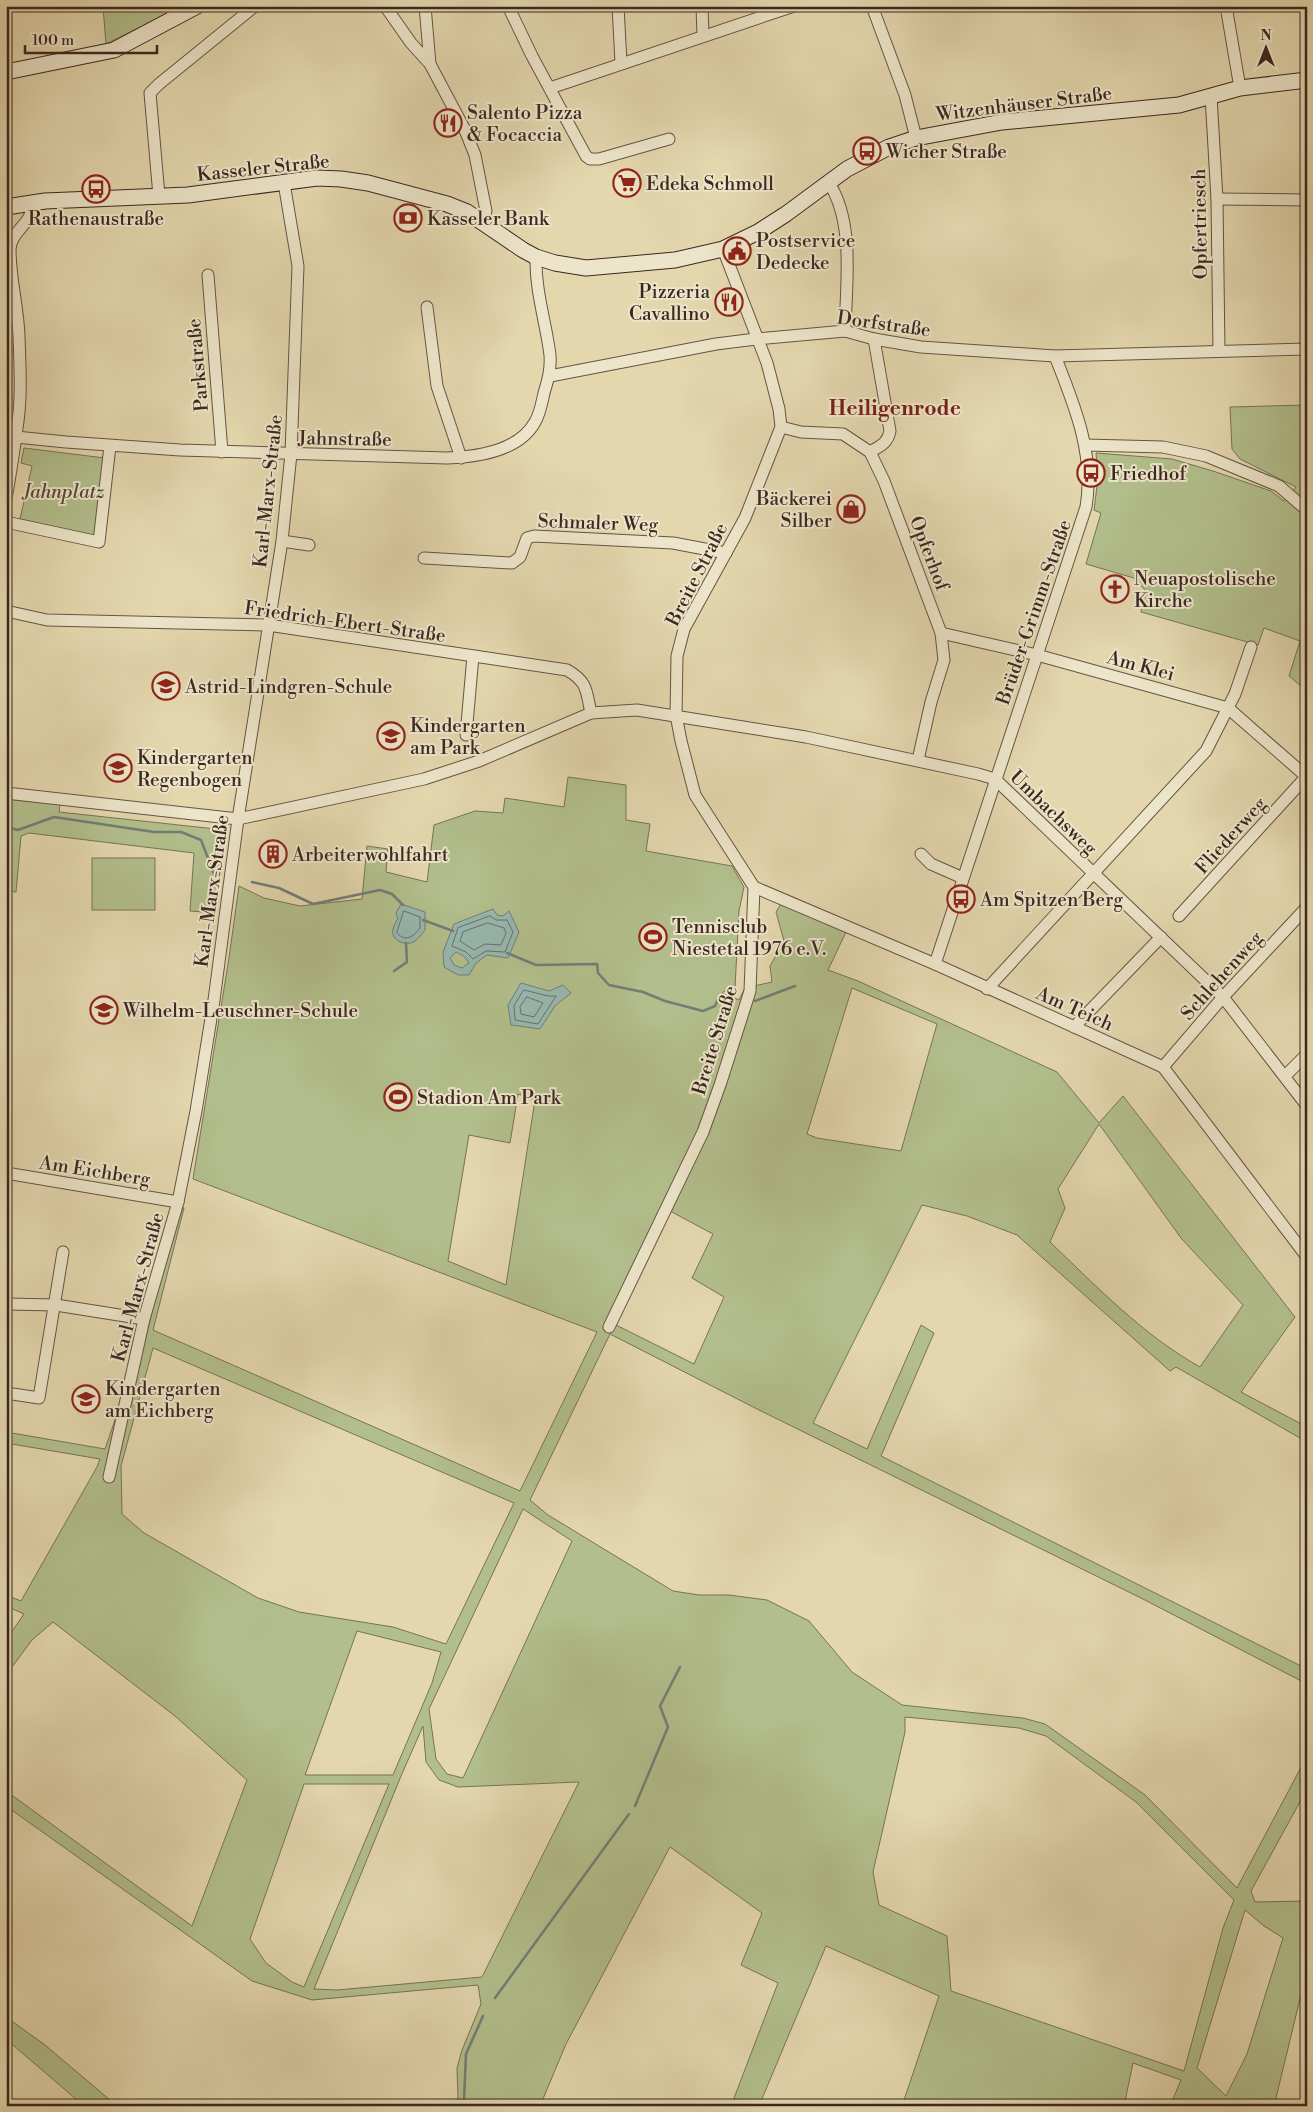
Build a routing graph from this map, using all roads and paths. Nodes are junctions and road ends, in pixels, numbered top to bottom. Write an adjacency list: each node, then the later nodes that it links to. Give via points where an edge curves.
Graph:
1 (197, 6): 14 (main road, via 114,50)
2 (255, 6): 23 (street, via 150,93)
3 (385, 6): 13 (street)
4 (425, 6): 13 (street)
5 (508, 6): 16 (street)
6 (618, 6): 12 (street)
7 (702, 6): 11 (street)
8 (872, 6): 19 (street)
9 (1226, 6): 17 (street)
10 (788, 7): 11 (street)
11 (704, 36): 12 (street)
12 (621, 63): 16 (street)
13 (430, 64): 28 (street, via 475,155 486,211)
14 (6, 72)
15 (1307, 80): 17 (main road, Witzenhäuser Straße)
16 (550, 88): 20 (street, via 590,159)
17 (1240, 88): 18 (main road, Witzenhäuser Straße)
18 (1211, 96): 19 (main road, Witzenhäuser Straße, via 1179,105 1002,122); 24 (street, Opfertriesch)
19 (916, 138): 22 (main road, Witzenhäuser Straße, via 865,159)
20 (669, 139)
21 (284, 183): 23 (main road, Kasseler Straße); 28 (main road, Kasseler Straße, via 317,178 368,183 447,204); 46 (street, Karl-Marx-Straße, via 298,266)
22 (829, 183): 29 (main road, Witzenhäuser Straße, via 758,232); 33 (street, via 844,226 847,258)
23 (159, 196): 26 (main road, Kasseler Straße)
24 (1217, 199): 25 (street); 37 (street, Opfertriesch)
25 (1307, 200)
26 (33, 203): 27 (main road, Kasseler Straße); 41 (street, via 32,215 10,246 19,336 17,428)
27 (6, 207)
28 (483, 223): 30 (main road, Kasseler Straße)
29 (723, 249): 30 (main road, Witzenhäuser Straße, via 675,260 586,268); 34 (street)
30 (536, 257): 39 (street)
31 (208, 274): 44 (street, Parkstraße)
32 (427, 307): 47 (street, via 437,386)
33 (845, 331): 34 (street, Dorfstraße); 35 (street, Dorfstraße)
34 (756, 338): 39 (street, Dorfstraße); 40 (street, via 771,378)
35 (874, 339): 38 (street, Dorfstraße, via 921,347); 45 (street, via 890,431 884,444)
36 (1307, 349): 37 (street, Dorfstraße)
37 (1219, 351): 38 (street, Dorfstraße)
38 (1055, 356): 43 (street, Brüder-Grimm-Straße, via 1073,402)
39 (550, 376): 47 (street, Jahnstraße, via 535,422 518,441)
40 (781, 426): 45 (street, via 801,432 842,434); 53 (street, Breite Straße, via 745,518)
41 (11, 436): 42 (street, Jahnstraße); 48 (street)
42 (110, 446): 44 (street, Jahnstraße); 50 (street, via 99,542)
43 (1085, 446): 49 (street, via 1163,447 1206,456 1279,486); 59 (street, Brüder-Grimm-Straße, via 1089,477 1086,507)
44 (222, 452): 46 (street, Jahnstraße)
45 (870, 452): 57 (street, Opferhof)
46 (292, 454): 47 (street, Jahnstraße); 51 (street, Karl-Marx-Straße)
47 (461, 458)
48 (6, 500)
49 (1302, 506)
50 (6, 522)
51 (282, 541): 52 (street); 56 (street, Karl-Marx-Straße)
52 (309, 545)
53 (726, 553): 54 (street, Schmaler Weg, via 674,543 534,536 527,538 520,557 512,563); 63 (street, Breite Straße, via 684,629 677,656)
54 (424, 558)
55 (6, 611): 56 (street, Friedrich-Ebert-Straße, via 47,620)
56 (268, 625): 60 (street, Friedrich-Ebert-Straße); 69 (street, Karl-Marx-Straße)
57 (942, 633): 59 (street, Am Klei); 65 (street, Opferhof, via 944,660)
58 (1251, 647): 61 (street)
59 (1037, 654): 61 (street, Am Klei); 67 (street, Brüder-Grimm-Straße)
60 (473, 656): 62 (street, Friedrich-Ebert-Straße, via 567,670 580,678 587,692); 64 (street)
61 (1228, 708): 66 (street, Am Klei); 71 (street, via 1206,751)
62 (590, 713): 63 (street, Umbachsweg, via 637,710); 69 (street, via 451,771)
63 (676, 715): 65 (street, Umbachsweg); 73 (street, Breite Straße, via 694,795)
64 (466, 735)
65 (918, 760): 67 (street, Umbachsweg)
66 (1306, 777): 75 (street, Fliederweg)
67 (996, 779): 71 (street, Umbachsweg); 72 (street, Brüder-Grimm-Straße)
68 (6, 793): 69 (street)
69 (238, 819): 86 (street, Karl-Marx-Straße, via 214,1000)
70 (921, 854): 72 (street, via 931,864)
71 (1093, 874): 76 (street, Umbachsweg); 78 (street)
72 (963, 878): 77 (street, Brüder-Grimm-Straße)
73 (754, 887): 77 (street, Am Teich); 92 (street, Breite Straße, via 750,991 720,1085 703,1132)
74 (1307, 907): 79 (street, Schlehenweg)
75 (1180, 916)
76 (1161, 936): 79 (street, Umbachsweg); 80 (street)
77 (935, 964): 78 (street, Am Teich)
78 (987, 989): 80 (street, Am Teich)
79 (1223, 996): 82 (street, Schlehenweg); 83 (street, Umbachsweg)
80 (1074, 1027): 82 (street, Am Teich)
81 (1307, 1054): 83 (street)
82 (1164, 1067): 88 (street, Am Teich)
83 (1285, 1076): 84 (street, Umbachsweg)
84 (1307, 1106)
85 (6, 1173): 86 (street, Am Eichberg)
86 (178, 1202): 91 (street, Karl-Marx-Straße)
87 (63, 1252): 90 (street)
88 (1307, 1257)
89 (6, 1304): 90 (street)
90 (56, 1305): 91 (street); 93 (street, via 39,1398)
91 (144, 1319): 94 (street, Karl-Marx-Straße)
92 (609, 1327)
93 (6, 1393)
94 (109, 1477)

